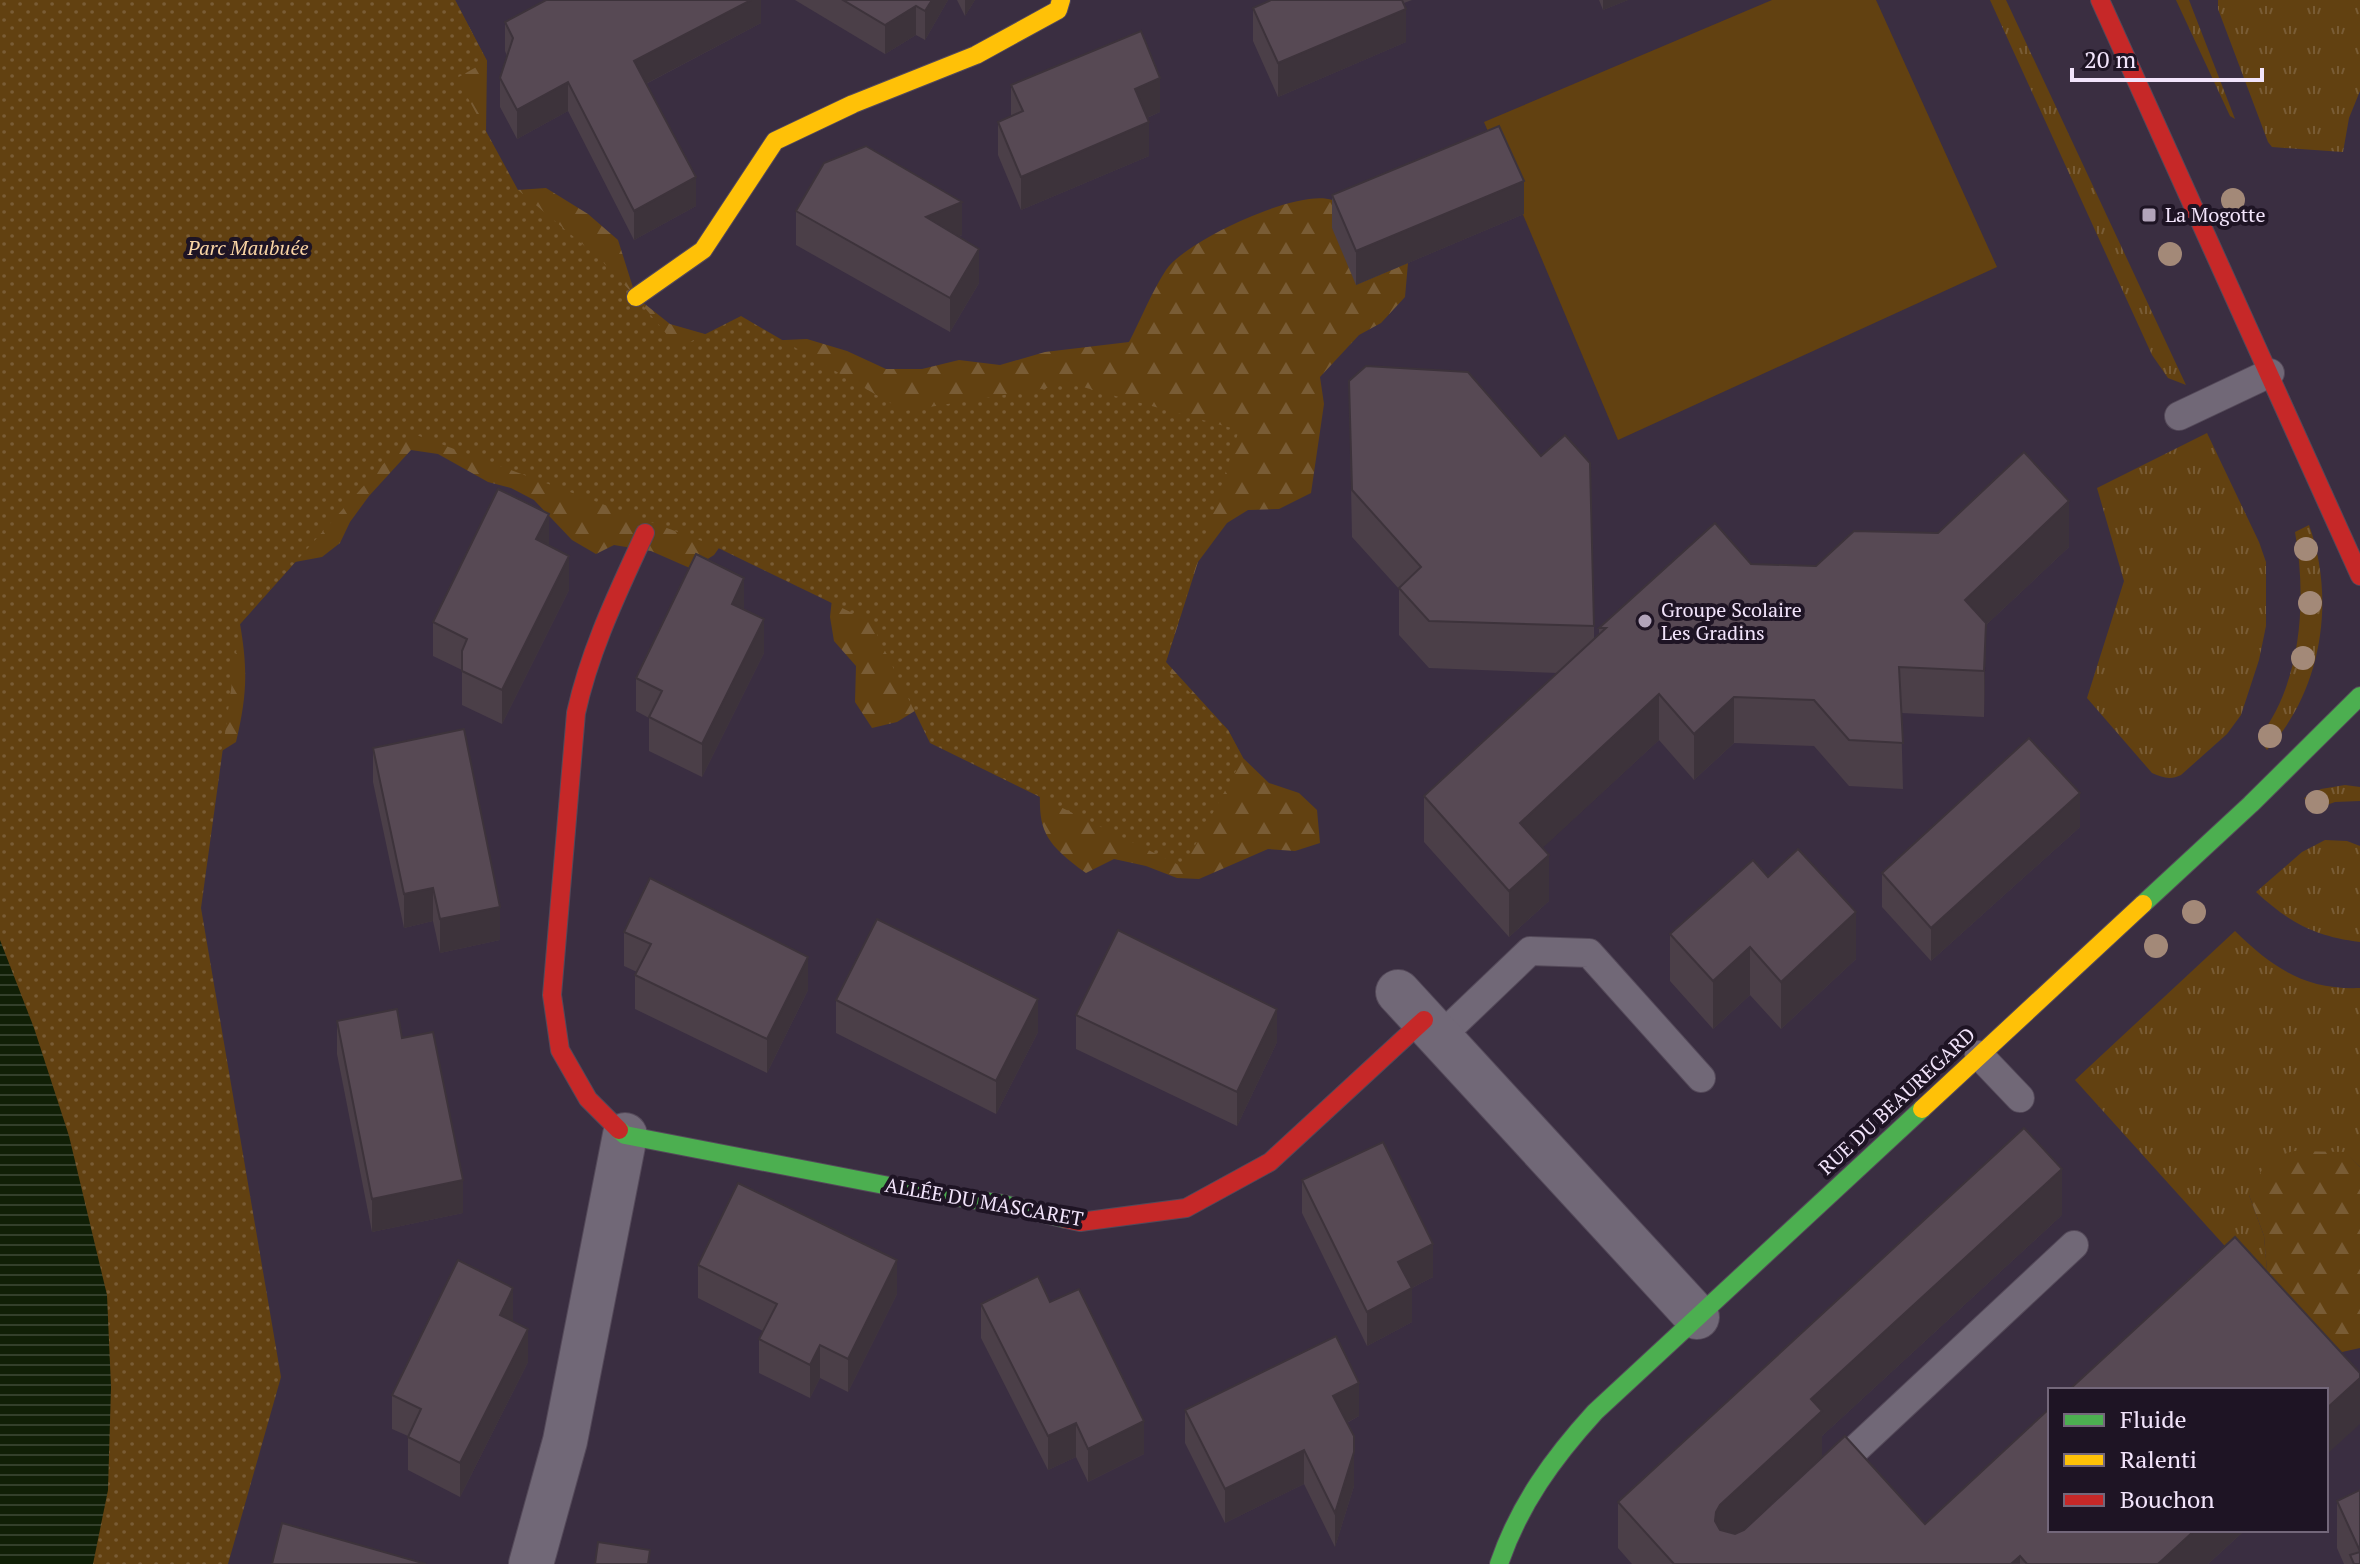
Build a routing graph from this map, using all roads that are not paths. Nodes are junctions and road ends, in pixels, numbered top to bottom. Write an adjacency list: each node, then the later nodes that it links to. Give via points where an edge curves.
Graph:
1 (1061, 0): 3 (street, via 1058,10 976,55 775,141 703,250)
2 (2100, 0): 4 (street)
3 (636, 297)
4 (2270, 373): 5 (lane); 7 (street)
5 (2179, 416)
6 (645, 533): 13 (street, via 585,672 576,713 552,995 560,1050 588,1099)
7 (2360, 576)
8 (2360, 696): 10 (street, RUE DU BEAUREGARD)
9 (1421, 1017): 11 (lane, via 1530,951 1589,953); 13 (street, ALLÉE DU MASCARET, via 1270,1162 1186,1208 1080,1222); 15 (street)
10 (1979, 1055): 12 (lane); 15 (street, RUE DU BEAUREGARD)
11 (1701, 1078)
12 (2020, 1098)
13 (625, 1135): 17 (street, via 565,1441)
14 (2074, 1245): 16 (lane)
15 (1697, 1317): 18 (street, RUE DU BEAUREGARD, via 1565,1443 1517,1515)
16 (1812, 1490)
17 (531, 1564)
18 (1499, 1564)

